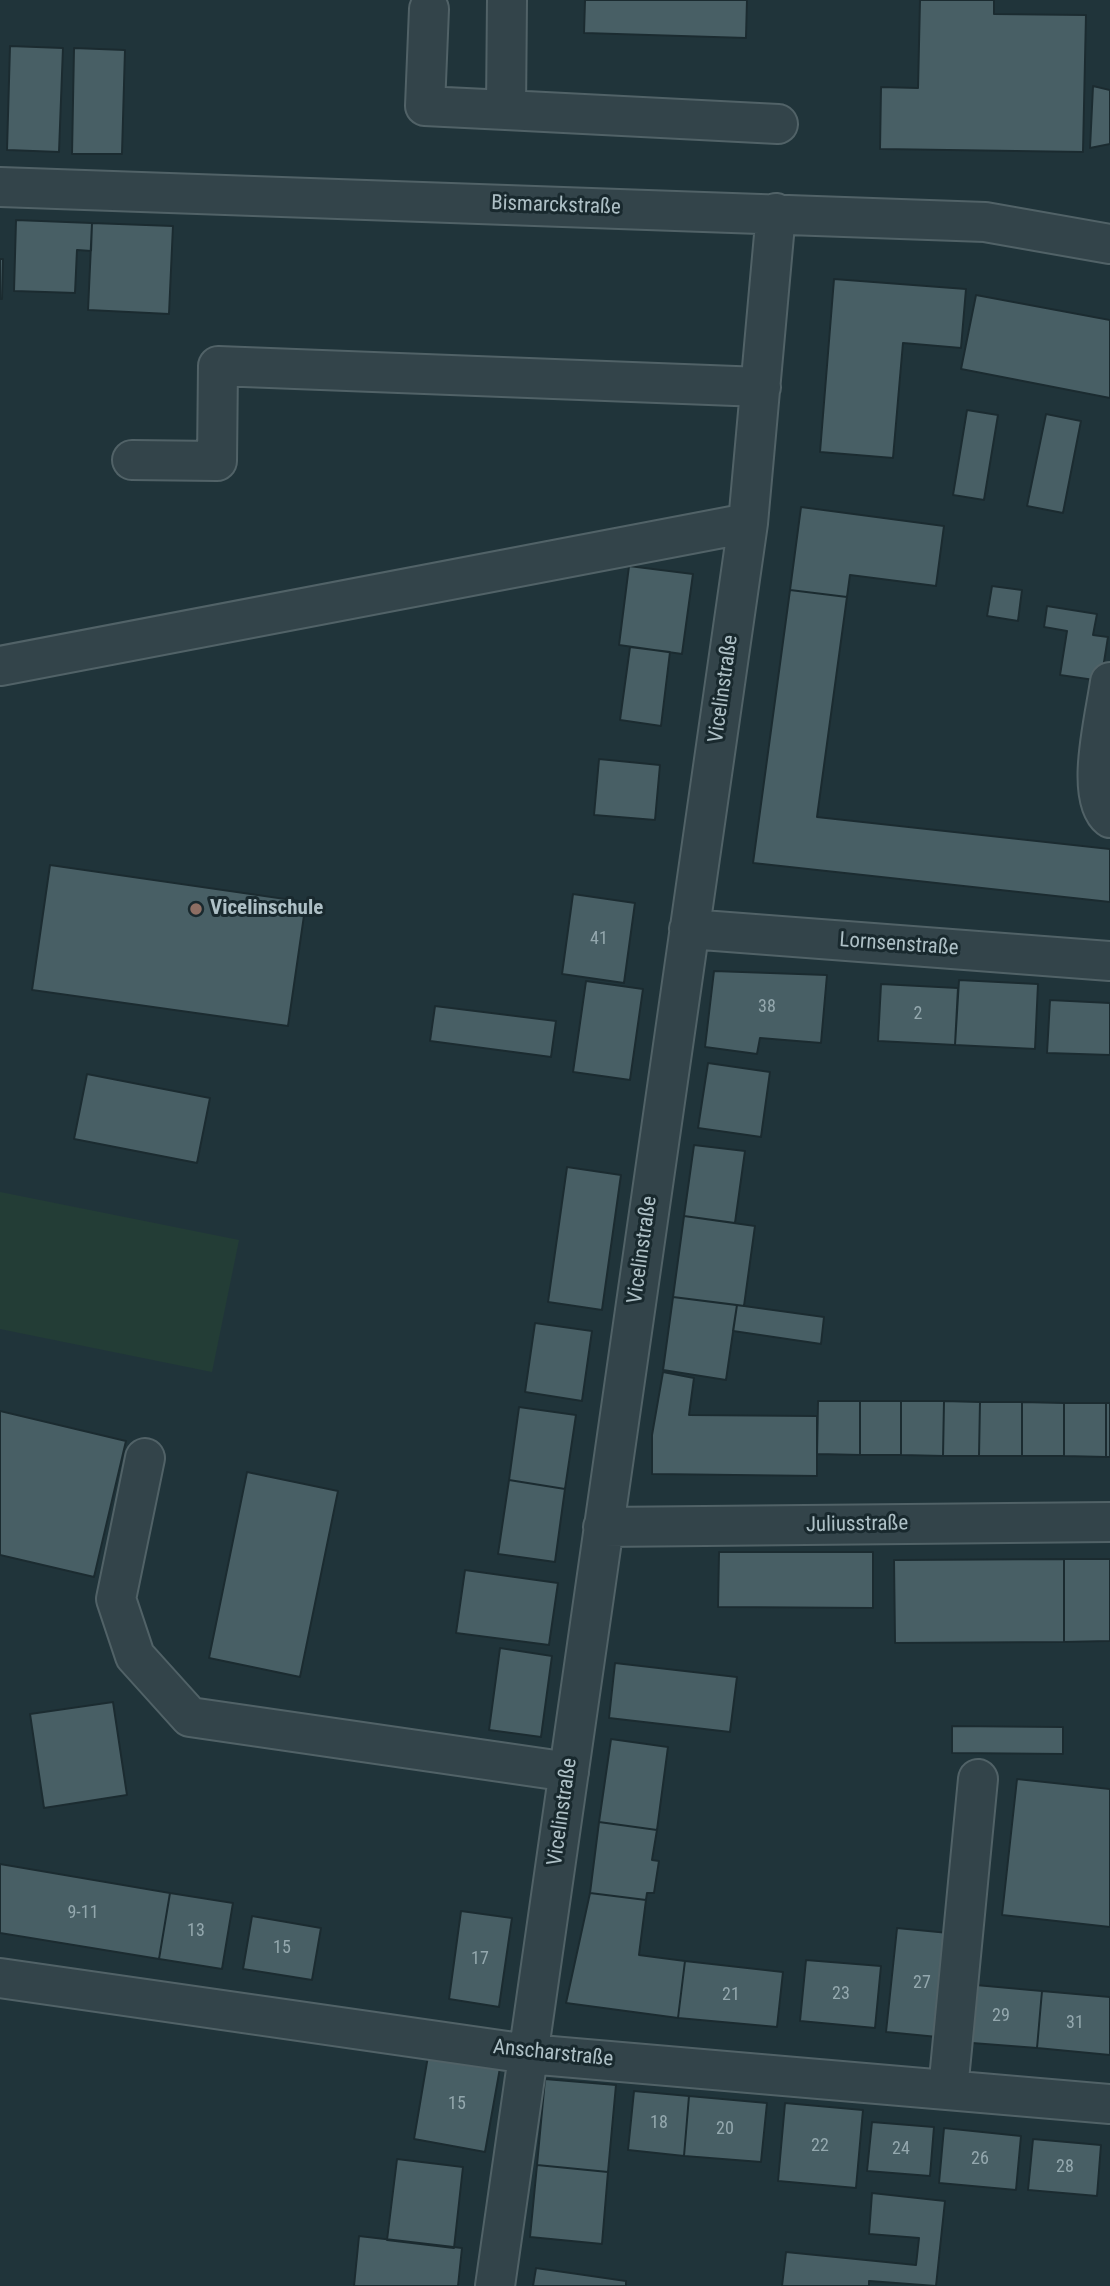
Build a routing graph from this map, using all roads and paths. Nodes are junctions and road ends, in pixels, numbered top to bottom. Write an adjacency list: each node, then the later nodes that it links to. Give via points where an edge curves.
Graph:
1 (507, 0): 3 (street)
2 (429, 9): 3 (street, via 425,106)
3 (506, 110): 4 (street)
4 (778, 124)
5 (0, 187): 6 (street, Bismarckstraße)
6 (775, 213): 7 (street, Bismarckstraße, via 985,222); 8 (street, Vicelinstraße)
7 (1110, 244)
8 (761, 387): 9 (street, via 218,366 217,461); 10 (street, Vicelinstraße)
9 (132, 460)
10 (748, 523): 11 (street); 14 (street, Vicelinstraße)
11 (0, 666)
12 (1110, 682): 13 (street, via 1096,779 1104,813)
13 (1110, 818)
14 (689, 929): 15 (street, Lornsenstraße); 18 (street, Vicelinstraße)
15 (1110, 961)
16 (145, 1458): 19 (street, via 116,1599 135,1656 190,1717)
17 (1110, 1522): 18 (street, Juliusstraße)
18 (603, 1527): 19 (street, Vicelinstraße)
19 (569, 1772): 22 (street, Vicelinstraße)
20 (978, 1779): 23 (street)
21 (0, 1978): 22 (street, Anscharstraße)
22 (528, 2054): 23 (street, Anscharstraße); 25 (street, Vicelinstraße)
23 (948, 2090): 24 (street, Anscharstraße)
24 (1110, 2104)
25 (495, 2286)

